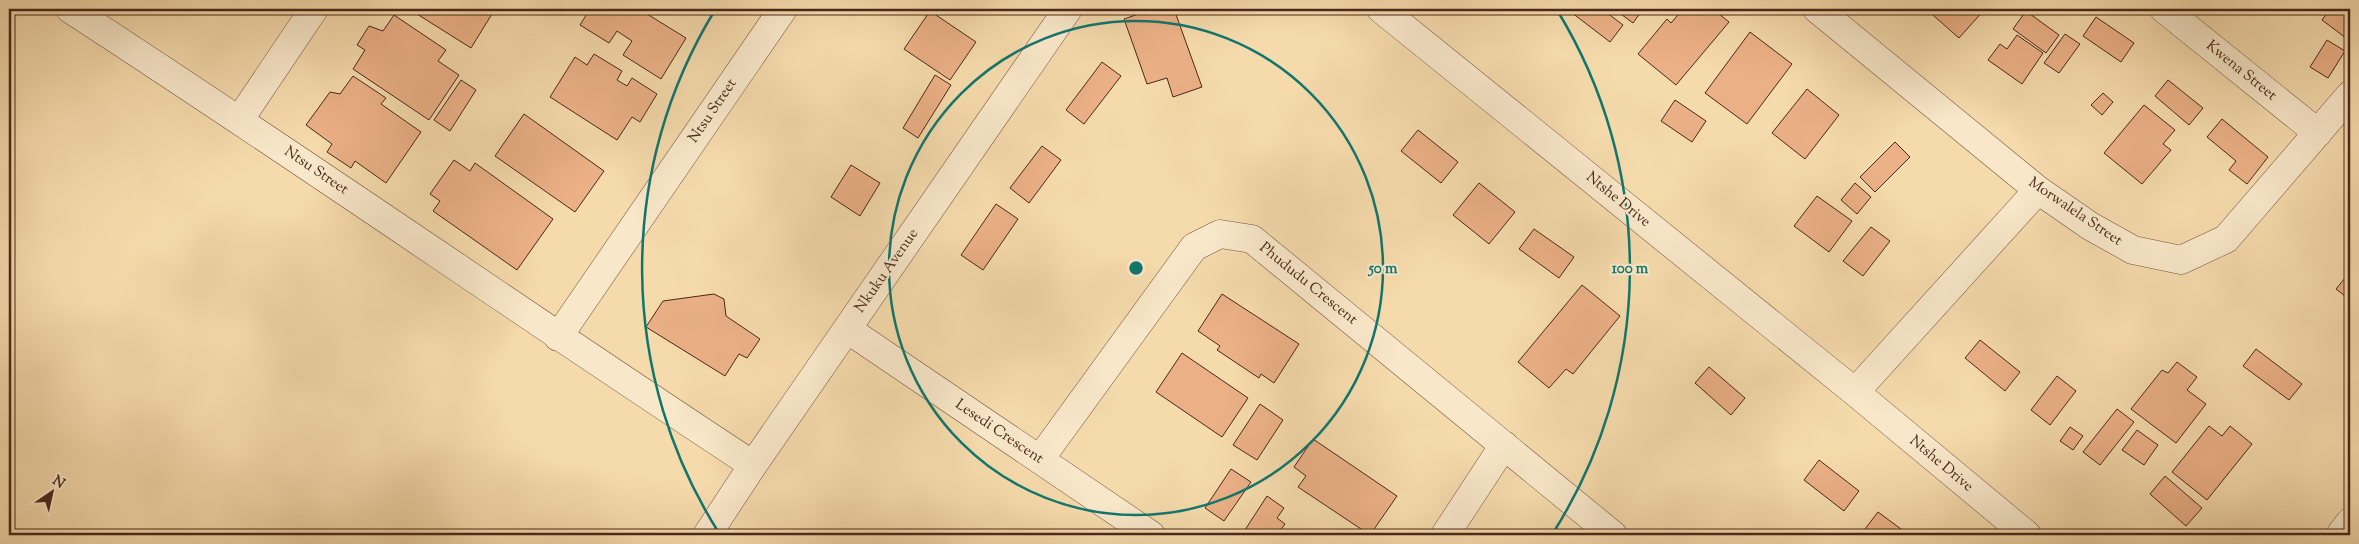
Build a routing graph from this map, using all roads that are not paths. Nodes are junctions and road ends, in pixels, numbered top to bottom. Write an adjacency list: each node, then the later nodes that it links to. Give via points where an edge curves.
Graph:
1 (70, 9): 9 (street, Ntsu Street)
2 (314, 9): 9 (street)
3 (783, 9): 13 (street, Ntsu Street)
4 (1068, 9): 12 (street, Nkuku Avenue)
5 (1381, 9): 14 (street, Ntshe Drive)
6 (1817, 9): 11 (street, Morwalela Street)
7 (2164, 9): 10 (street, Kwena Street)
8 (2350, 95): 10 (street, Morwalela Street)
9 (240, 119): 13 (street, Ntsu Street)
10 (2318, 133): 11 (street, Morwalela Street, via 2226,239 2181,260 2133,250 2090,226)
11 (2038, 190): 14 (street)
12 (847, 329): 16 (street, Lesedi Crescent); 17 (street, Nkuku Avenue)
13 (558, 337): 17 (street, Ntsu Street)
14 (1855, 392): 23 (street, Ntshe Drive)
15 (1504, 445): 16 (street, Phududu Crescent, via 1252,239 1220,234 1194,247); 21 (street); 22 (street, Phududu Crescent)
16 (1040, 459): 20 (street, Lesedi Crescent)
17 (753, 464): 19 (street, Nkuku Avenue)
18 (2350, 522): 24 (street)
19 (707, 535)
20 (1151, 535)
21 (1445, 535)
22 (1613, 535)
23 (2027, 535)
24 (2340, 535)

